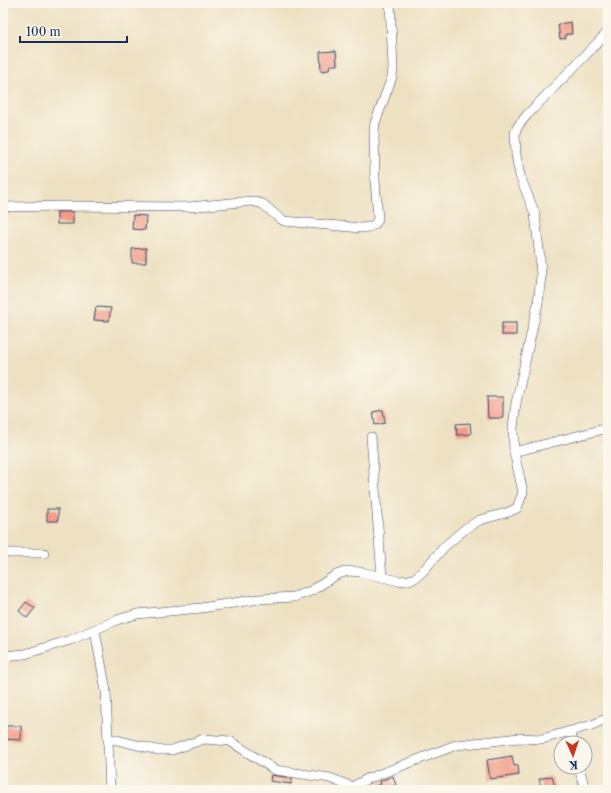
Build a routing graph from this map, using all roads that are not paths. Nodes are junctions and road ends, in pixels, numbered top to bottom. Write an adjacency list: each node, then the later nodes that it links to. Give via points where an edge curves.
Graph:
1 (390, 3): 3 (street, via 393,67 392,77 375,122 378,220 372,227 284,221 263,204 252,202 189,207)
2 (608, 32): 6 (street, via 527,115 515,133 520,176 534,214 541,276 538,303 516,403)
3 (3, 207)
4 (608, 428): 6 (street)
5 (371, 437): 9 (street)
6 (514, 452): 9 (street, via 523,492 516,508 480,520 466,528 415,578 399,581)
7 (44, 552): 8 (street)
8 (3, 553)
9 (382, 577): 10 (street, via 348,571 294,597 137,614)
10 (95, 630): 11 (street, via 25,654); 15 (street, via 106,691)
11 (3, 656)
12 (608, 718): 13 (street)
13 (570, 732): 14 (street); 15 (street, via 542,739 518,738 456,745 352,787 330,778 275,770 230,740 204,739 172,750 157,750)
14 (571, 735)
15 (108, 739): 17 (street)
16 (581, 775): 18 (street)
17 (110, 790)
18 (586, 790)

